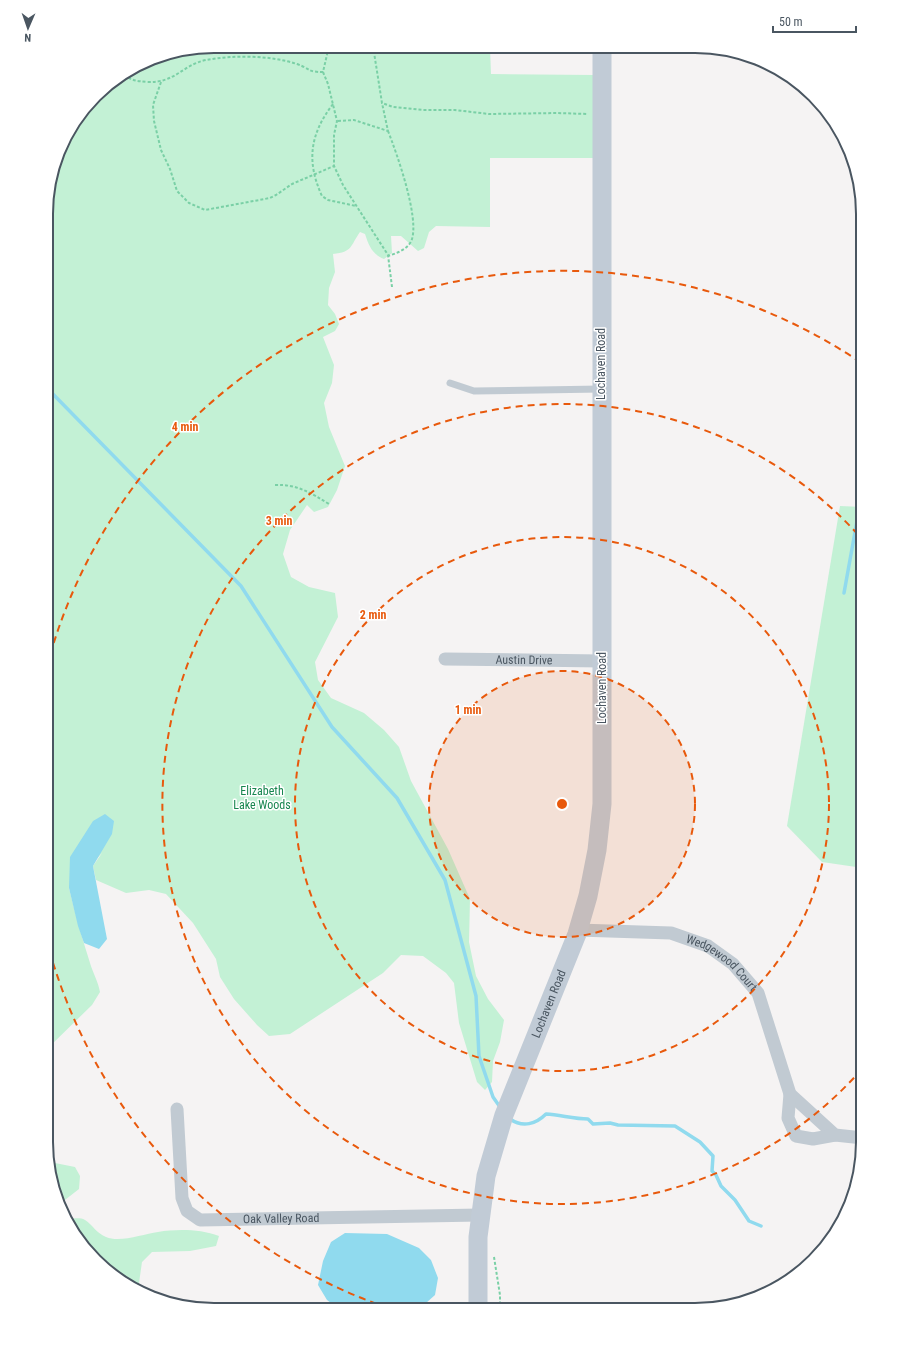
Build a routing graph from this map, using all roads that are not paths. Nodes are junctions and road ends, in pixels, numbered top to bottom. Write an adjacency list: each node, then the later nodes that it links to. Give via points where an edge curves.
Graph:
1 (602, 53): 3 (street, Lochaven Road)
2 (450, 384): 3 (lane, via 474,391)
3 (601, 389): 5 (street, Lochaven Road)
4 (445, 659): 5 (street, Austin Drive)
5 (602, 661): 6 (street, Lochaven Road, via 602,804 594,865)
6 (578, 930): 7 (street, Wedgewood Court, via 671,933 708,946 733,964 758,993); 11 (street, Lochaven Road, via 504,1115 486,1176)
7 (790, 1094): 9 (street); 9 (street, Wedgewood Court, via 788,1118 796,1136 813,1139)
8 (177, 1109): 11 (street, Oak Valley Road, via 182,1198 187,1211 200,1220)
9 (835, 1135): 10 (street, Wedgewood Court)
10 (856, 1137)
11 (480, 1215): 12 (street, Lochaven Road)
12 (478, 1303)

